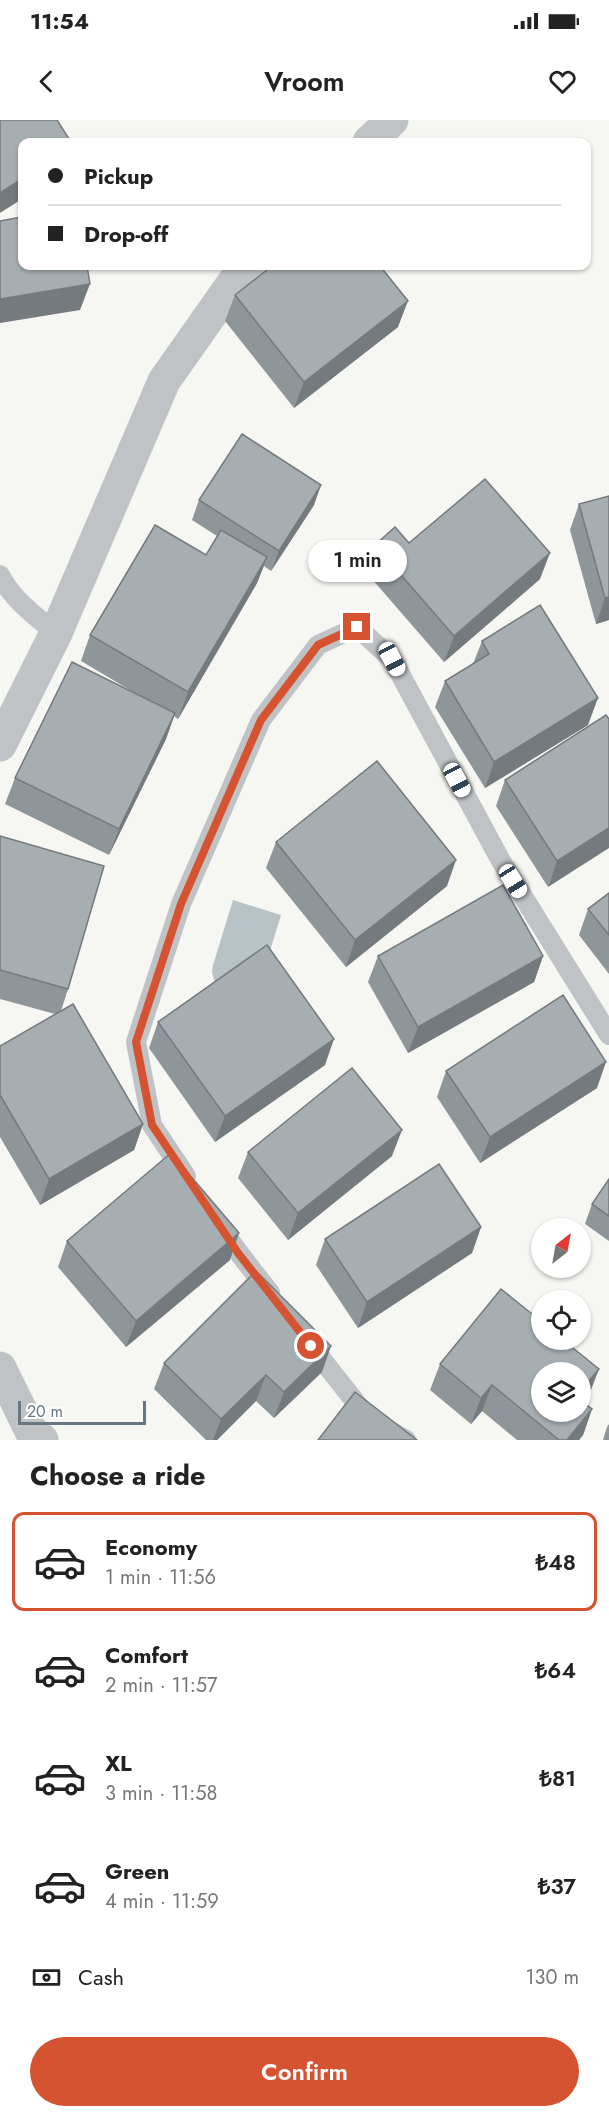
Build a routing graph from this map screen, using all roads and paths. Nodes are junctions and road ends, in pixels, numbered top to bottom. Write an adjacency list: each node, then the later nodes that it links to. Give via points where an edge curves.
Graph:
1 (392, 120): 2 (street)
2 (373, 138)
3 (244, 270): 5 (street, via 164,381)
4 (0, 575): 5 (lane, via 23,605)
5 (56, 633): 6 (street)
6 (0, 745)
7 (609, 1035): 8 (lane, via 501,861 392,659 357,627 318,645 261,720 181,904 136,1042 152,1125)
8 (199, 1194)
9 (212, 1214): 10 (lane)
10 (282, 1309)
11 (297, 1327): 14 (lane, via 369,1419)
12 (0, 1368): 13 (street, via 31,1431)
13 (42, 1440)
14 (406, 1440)

